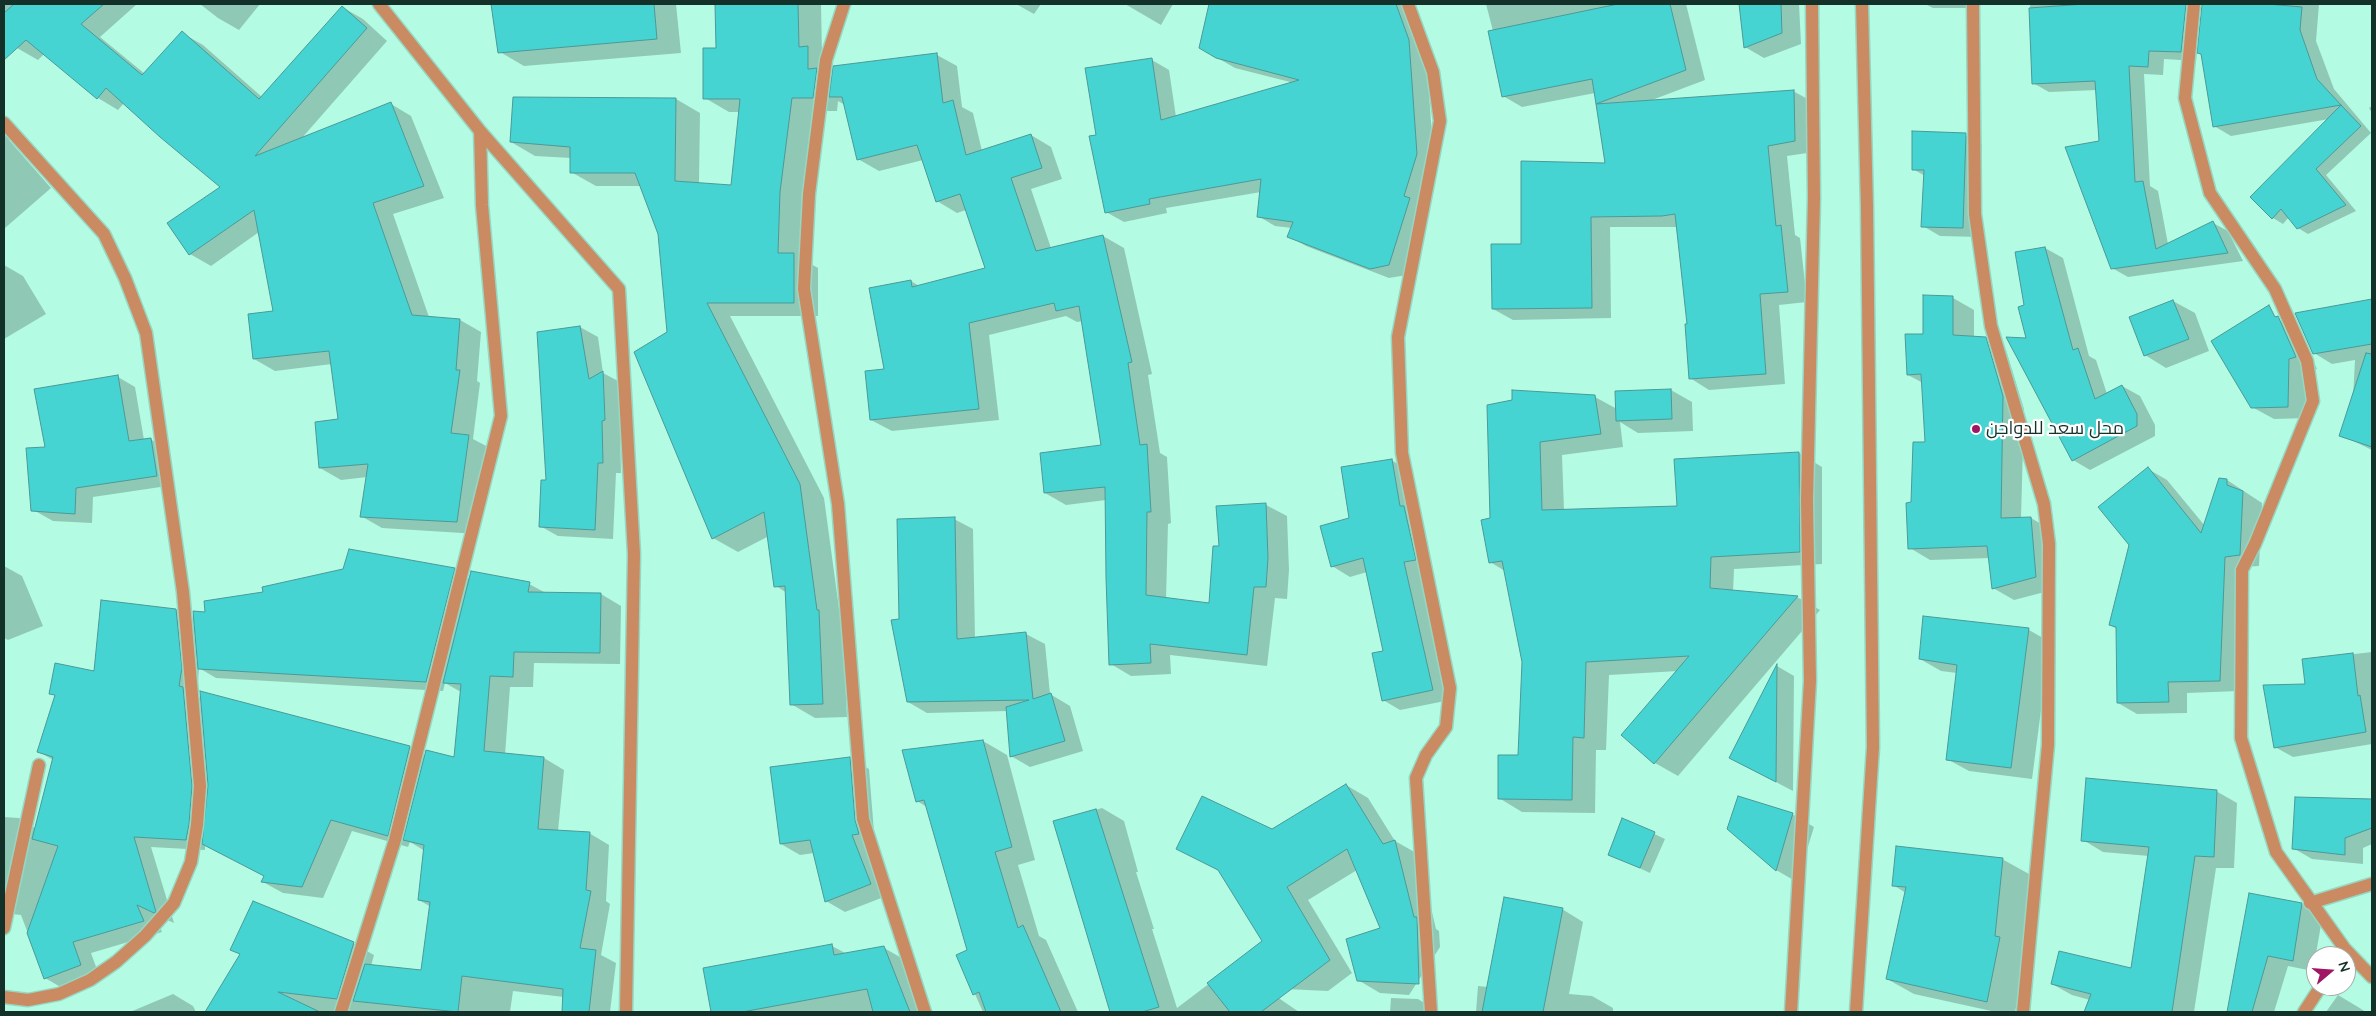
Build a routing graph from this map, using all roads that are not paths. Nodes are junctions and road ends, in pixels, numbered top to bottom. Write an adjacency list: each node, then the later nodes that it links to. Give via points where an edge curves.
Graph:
1 (379, 4): 9 (street)
2 (844, 4): 21 (street, via 826,60 809,194 804,288 838,504 864,819)
3 (1408, 4): 22 (street, via 1433,72 1440,121 1398,337 1402,453 1450,688 1446,727 1426,755 1416,778)
4 (1812, 4): 23 (street, via 1814,198 1807,500 1810,681)
5 (1862, 4): 24 (street, via 1873,748)
6 (1973, 4): 25 (street, via 1976,224 1991,326 2044,504 2049,544 2048,746)
7 (2194, 4): 12 (street, via 2185,98 2210,193 2275,289 2307,361 2313,400 2242,570 2241,738 2276,852)
8 (4, 123): 18 (street, via 104,234 146,333 183,592 200,786 191,862 174,903 145,936 90,980 59,994 28,1000)
9 (480, 130): 19 (street, via 482,205 501,416 395,840); 20 (street, via 619,289 634,554)
10 (38, 765): 13 (street)
11 (2372, 884): 12 (street)
12 (2310, 903): 14 (street)
13 (4, 928)
14 (2338, 946)
15 (2356, 964): 16 (street)
16 (2372, 977)
17 (2314, 996): 26 (street)
18 (4, 997)
19 (341, 1012)
20 (626, 1012)
21 (926, 1012)
22 (1431, 1012)
23 (1791, 1012)
24 (1856, 1012)
25 (2023, 1012)
26 (2304, 1012)

